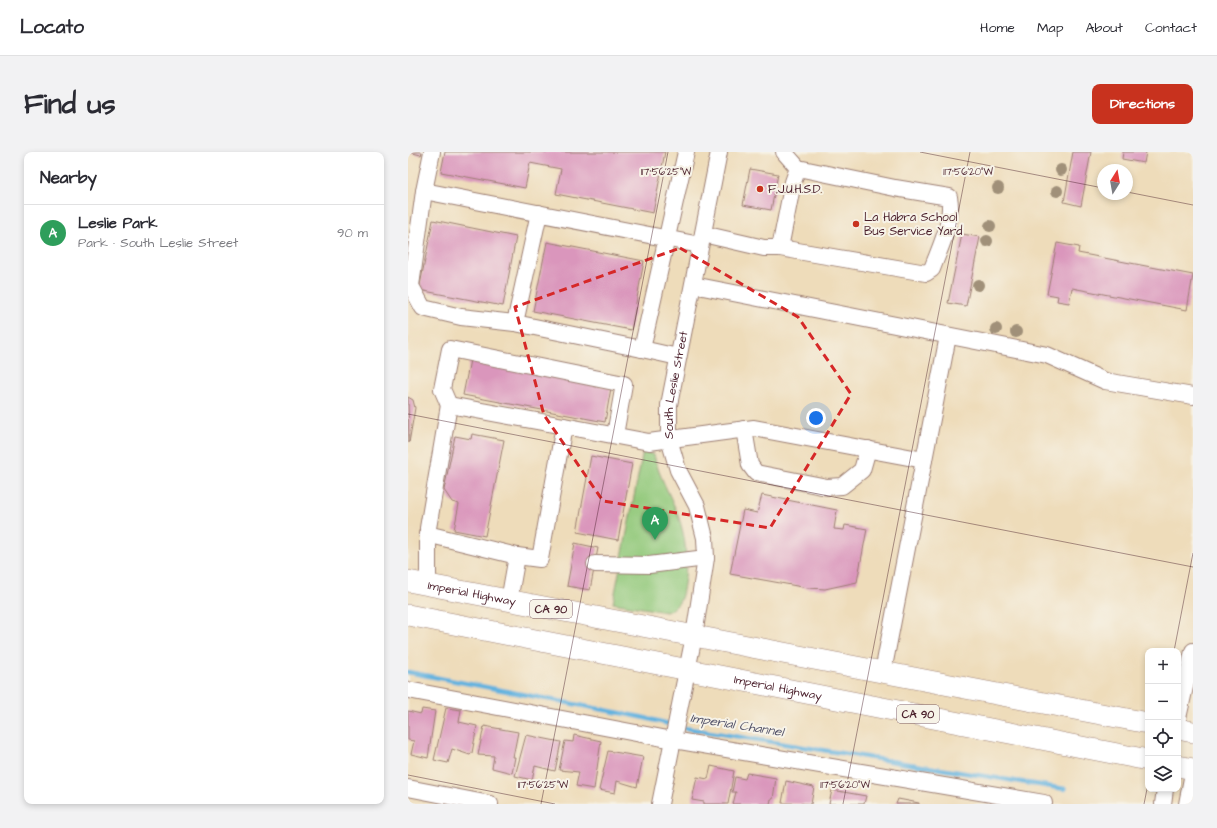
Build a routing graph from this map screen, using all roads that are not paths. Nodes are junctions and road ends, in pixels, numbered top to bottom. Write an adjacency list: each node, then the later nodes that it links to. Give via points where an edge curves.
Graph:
1 (432, 152): 6 (street)
2 (686, 152): 8 (street)
3 (719, 152): 9 (street, South Leslie Street)
4 (784, 152): 5 (street)
5 (798, 168): 10 (street); 10 (street, via 949,197 949,219 932,269 926,273)
6 (424, 191): 7 (street); 12 (street, via 411,286 423,308 461,317)
7 (539, 213): 8 (street); 12 (street)
8 (668, 239): 9 (street); 14 (street)
9 (701, 240): 10 (street); 11 (street, South Leslie Street)
10 (780, 248)
11 (693, 285): 13 (street); 15 (street, South Leslie Street)
12 (515, 323): 14 (street)
13 (948, 336): 16 (street, via 1047,355 1105,381); 23 (street)
14 (642, 349): 15 (street)
15 (678, 357): 21 (street, South Leslie Street, via 669,405)
16 (1193, 396)
17 (449, 405): 18 (street); 20 (street, via 442,389 450,349 624,384); 24 (street)
18 (564, 426): 20 (street); 25 (street, via 540,559)
19 (744, 429): 21 (street); 22 (street, via 754,428); 22 (street, via 750,465 756,474 827,488 842,486 862,470)
20 (615, 435): 21 (street, via 649,442)
21 (670, 439): 26 (street, South Leslie Street, via 678,470 697,506 705,538)
22 (868, 449): 23 (street)
23 (924, 460): 34 (street)
24 (427, 534): 25 (street); 28 (street)
25 (516, 556): 29 (street)
26 (706, 558): 27 (street, via 649,565); 31 (street, South Leslie Street)
27 (595, 564)
28 (418, 583): 29 (main road, Imperial Highway / CA 90)
29 (509, 600): 31 (main road, Imperial Highway / CA 90)
30 (408, 615): 33 (main road, Imperial Highway / CA 90)
31 (694, 636): 33 (street, South Leslie Street); 34 (main road, Imperial Highway / CA 90)
32 (1193, 651): 36 (street)
33 (687, 670): 40 (street, South Leslie Street); 41 (main road, Imperial Highway / CA 90)
34 (883, 672): 37 (main road, Imperial Highway / CA 90)
35 (408, 690): 40 (street)
36 (1181, 705)
37 (1145, 722)
38 (1181, 730): 39 (main road)
39 (1193, 732)
40 (672, 740): 48 (street); 50 (street, South Leslie Street)
41 (1145, 759)
42 (1181, 767): 43 (main road)
43 (1193, 769)
44 (1193, 773): 52 (street)
45 (408, 788): 47 (street)
46 (1165, 792): 51 (street)
47 (474, 802): 49 (street)
48 (1044, 803)
49 (490, 804)
50 (660, 804)
51 (1163, 804)
52 (1187, 804)

